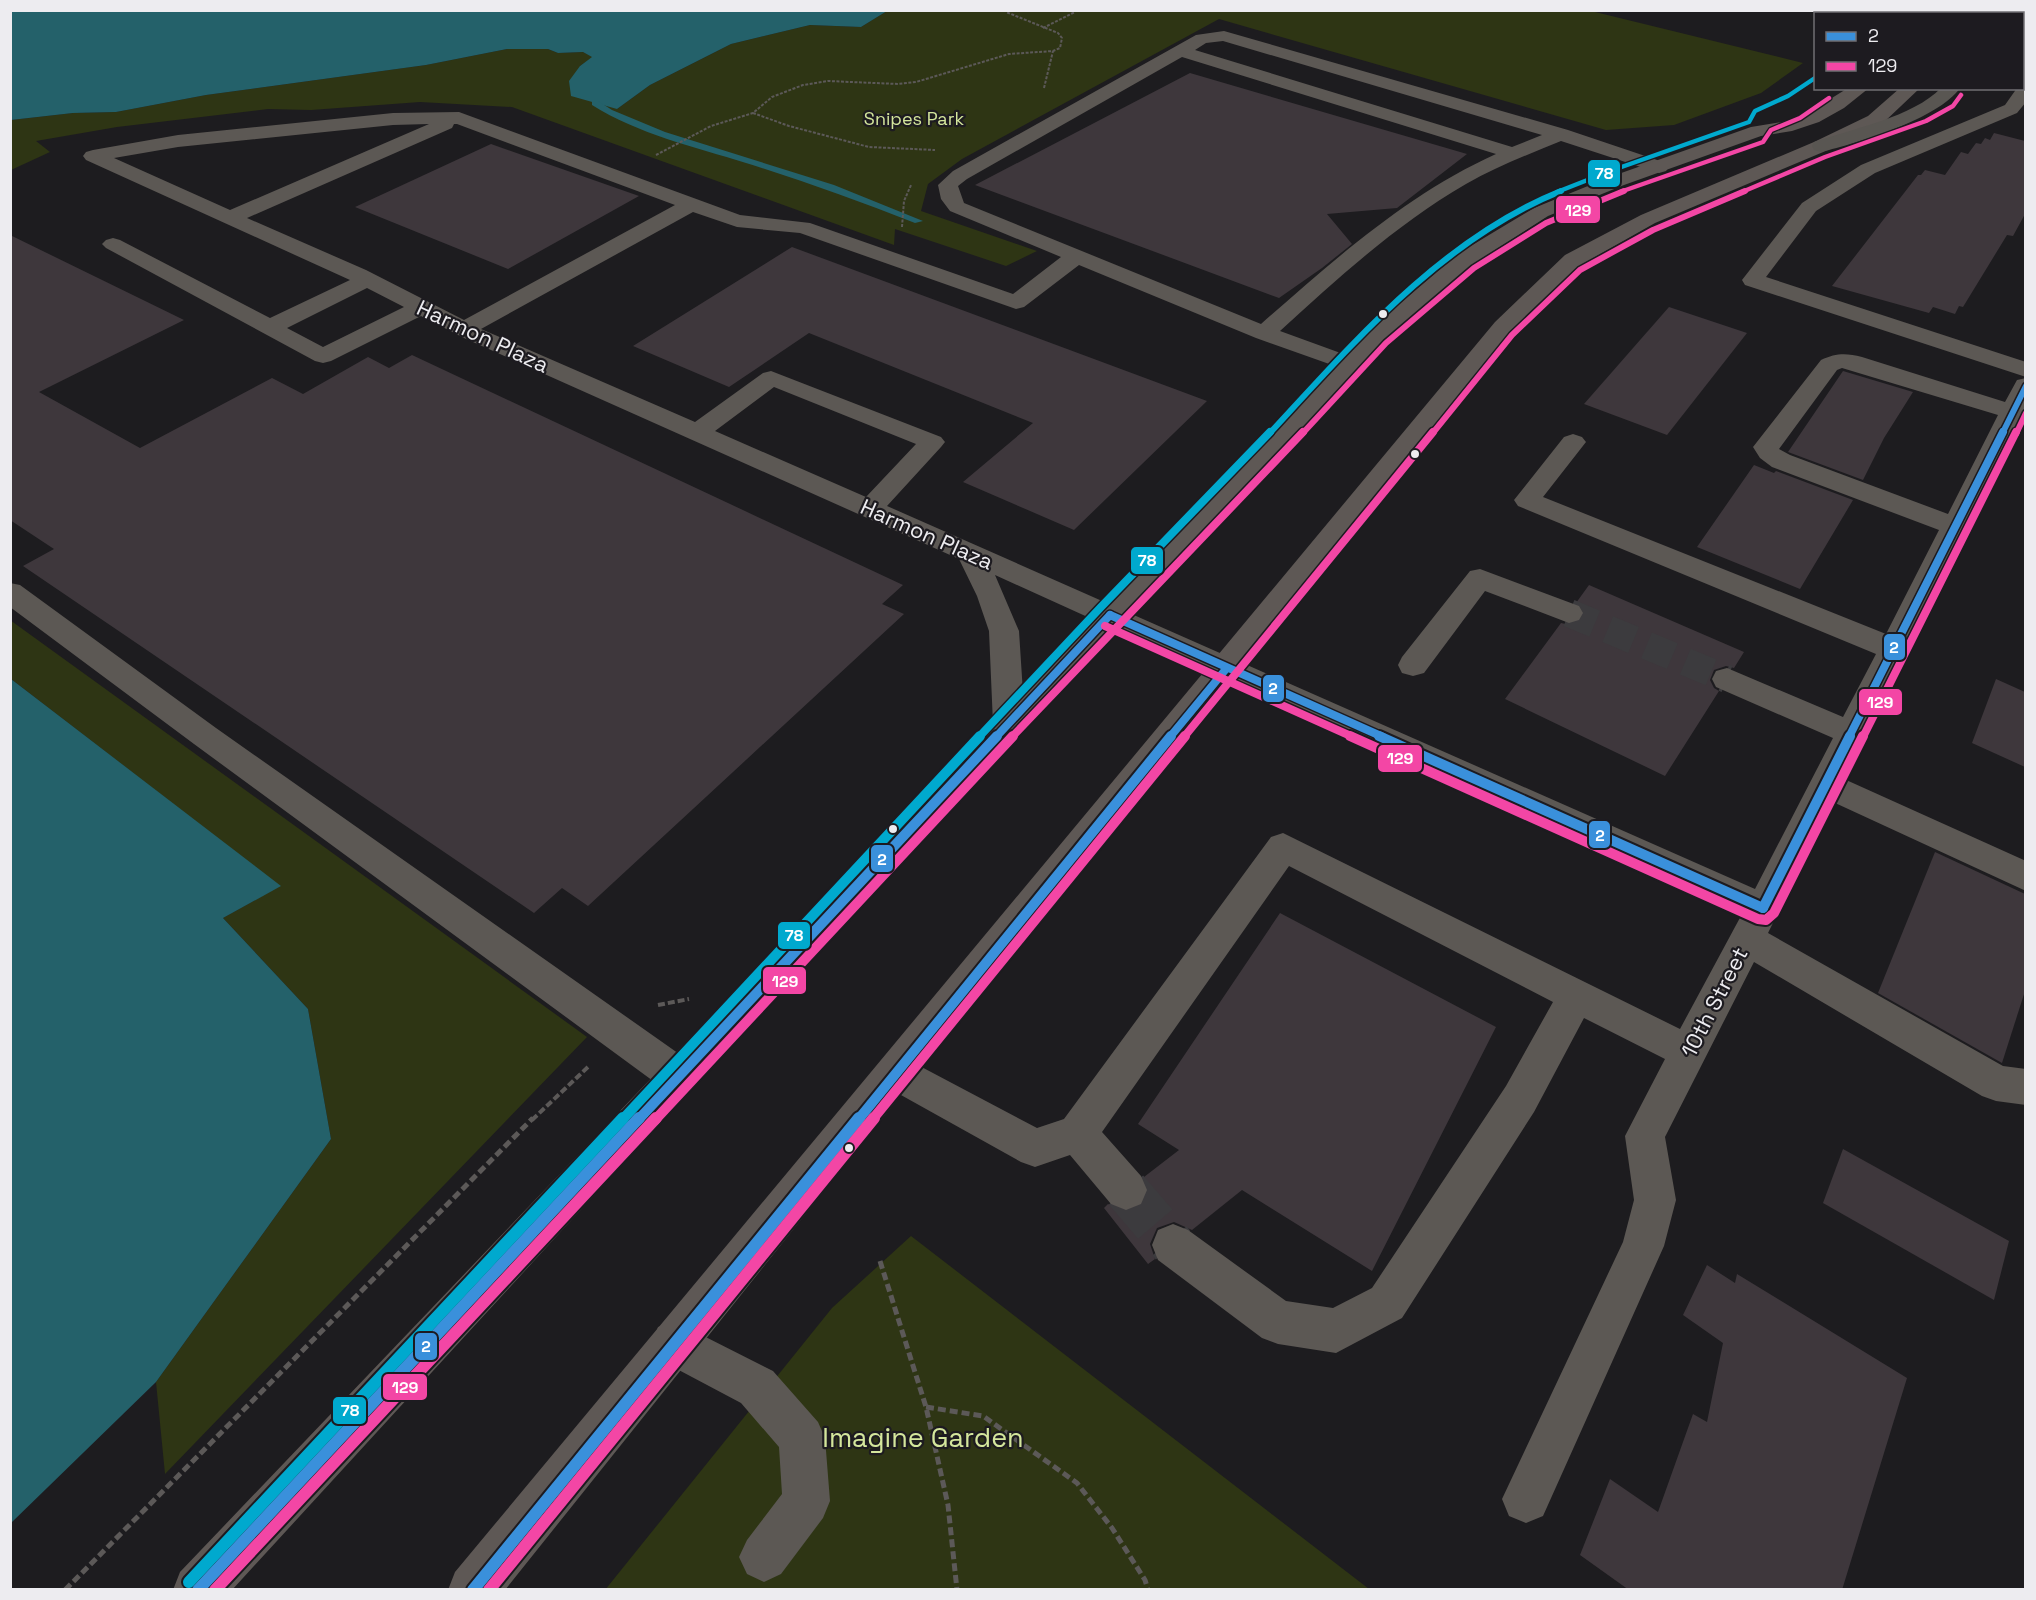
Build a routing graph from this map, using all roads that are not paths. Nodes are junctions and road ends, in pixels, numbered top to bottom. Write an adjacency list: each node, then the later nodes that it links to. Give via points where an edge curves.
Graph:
1 (1180, 51): 2 (street, via 1202,39 1224,36); 3 (street); 19 (street, via 948,185 957,207)
2 (1309, 62): 3 (street); 12 (street)
3 (1275, 79): 14 (street)
4 (2025, 89): 9 (street)
5 (1819, 90): 11 (main road, via 1762,121)
6 (1858, 90): 11 (main road, via 1810,118 1782,129)
7 (1909, 90): 13 (main road, via 1875,120)
8 (1950, 90): 13 (highway, via 1945,98 1921,110)
9 (2018, 110): 26 (street, via 1868,169 1809,207 1754,280)
10 (459, 118): 16 (street); 17 (street); 17 (street, Harmon Plaza, via 393,119 178,141 93,156)
11 (1758, 131): 15 (main road)
12 (1561, 135): 14 (street); 15 (street)
13 (1821, 146): 39 (main road, via 1648,219 1573,260 1503,327)
14 (1512, 153): 24 (street, via 1458,181 1395,223)
15 (1659, 167): 25 (main road, via 1540,212 1467,258)
16 (692, 204): 19 (street, via 737,221 803,227 1016,302); 23 (street)
17 (230, 218): 20 (street, Harmon Plaza)
18 (113, 244): 22 (street)
19 (1077, 256): 24 (street)
20 (367, 280): 21 (street, Harmon Plaza); 22 (street)
21 (421, 307): 22 (street, via 323,356); 23 (street, Harmon Plaza)
22 (270, 327)
23 (464, 329): 29 (street, Harmon Plaza)
24 (1264, 333): 25 (street)
25 (1349, 364): 36 (main road)
26 (2025, 370)
27 (2025, 385): 28 (street, 10th Street)
28 (2019, 414): 32 (street, 10th Street); 32 (street, via 1839,360 1829,365 1766,447 1781,461)
29 (697, 432): 31 (street, Harmon Plaza); 31 (street, via 771,378 932,442)
30 (1573, 442): 37 (street, via 1527,500)
31 (870, 509): 33 (street, Harmon Plaza)
32 (1955, 526): 37 (street, 10th Street)
33 (970, 553): 36 (street, Harmon Plaza); 41 (street, via 1004,631)
34 (10, 592): 49 (street)
35 (1569, 613): 38 (street, via 1480,578)
36 (1110, 615): 39 (street, Harmon Plaza); 41 (main road)
37 (1893, 649): 42 (street, 10th Street)
38 (1413, 665)
39 (1226, 669): 45 (street, Harmon Plaza); 48 (main road)
40 (1727, 679): 42 (street)
41 (1009, 724): 49 (main road)
42 (1851, 733): 43 (street, 10th Street)
43 (1825, 784): 44 (street); 45 (street, 10th Street)
44 (2025, 877)
45 (1755, 924): 47 (street, 10th Street); 50 (street, Harmon Plaza, via 1996,1083)
46 (1576, 996): 47 (street); 51 (street, via 1283,847); 53 (street, via 1520,1099 1387,1303 1336,1331 1278,1322)
47 (1688, 1052): 55 (street, 10th Street, via 1645,1136 1655,1200 1643,1246)
48 (897, 1072): 51 (street, via 1035,1148); 54 (main road)
49 (678, 1076): 57 (main road)
50 (2025, 1087)
51 (1077, 1134): 52 (street)
52 (1126, 1190)
53 (1173, 1245)
54 (674, 1343): 56 (street, via 757,1388 802,1438 806,1501); 58 (main road)
55 (1526, 1499)
56 (764, 1557)
57 (198, 1590)
58 (473, 1590)

